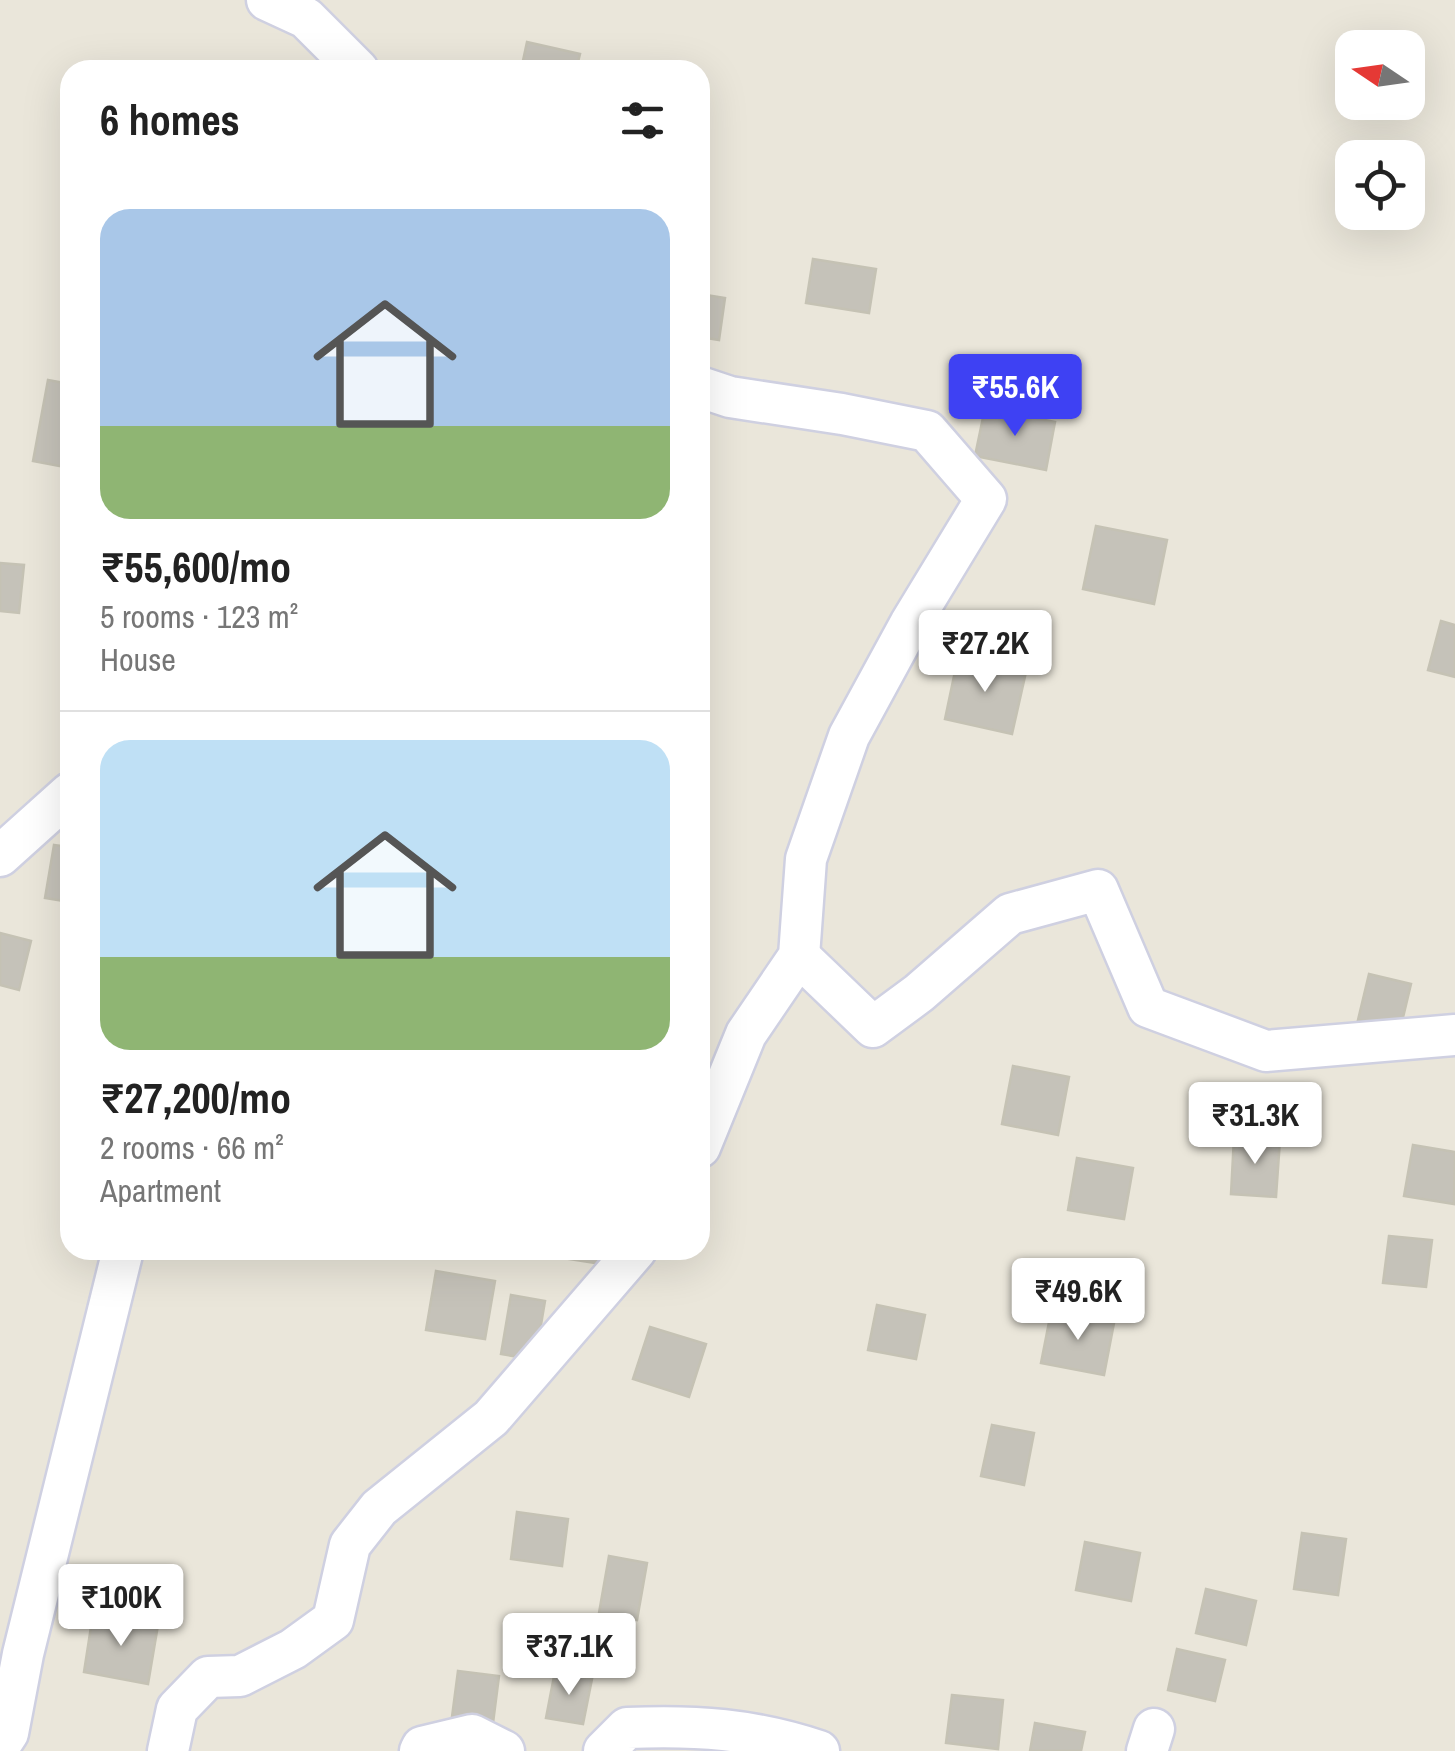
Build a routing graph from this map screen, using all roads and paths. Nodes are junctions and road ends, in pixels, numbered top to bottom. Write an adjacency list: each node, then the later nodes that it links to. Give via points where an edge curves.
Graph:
1 (267, 0): 2 (street, via 306,18)
2 (348, 60)
3 (710, 390): 6 (street, via 927,431 986,500 849,736 806,858)
4 (60, 801): 5 (street)
5 (0, 856)
6 (798, 956): 7 (street, via 873,1027 1010,914 1098,890 1148,1007 1266,1051); 8 (street, via 746,1034)
7 (1455, 1035)
8 (710, 1122)
9 (122, 1260): 11 (street)
10 (627, 1260): 12 (street, via 491,1418 380,1508 350,1545 333,1620 240,1676 208,1677 178,1709)
11 (0, 1745)
12 (168, 1751)
13 (420, 1751): 14 (street, via 472,1734)
14 (504, 1751)
15 (604, 1751): 16 (street, via 628,1728 695,1725)
16 (819, 1751)

